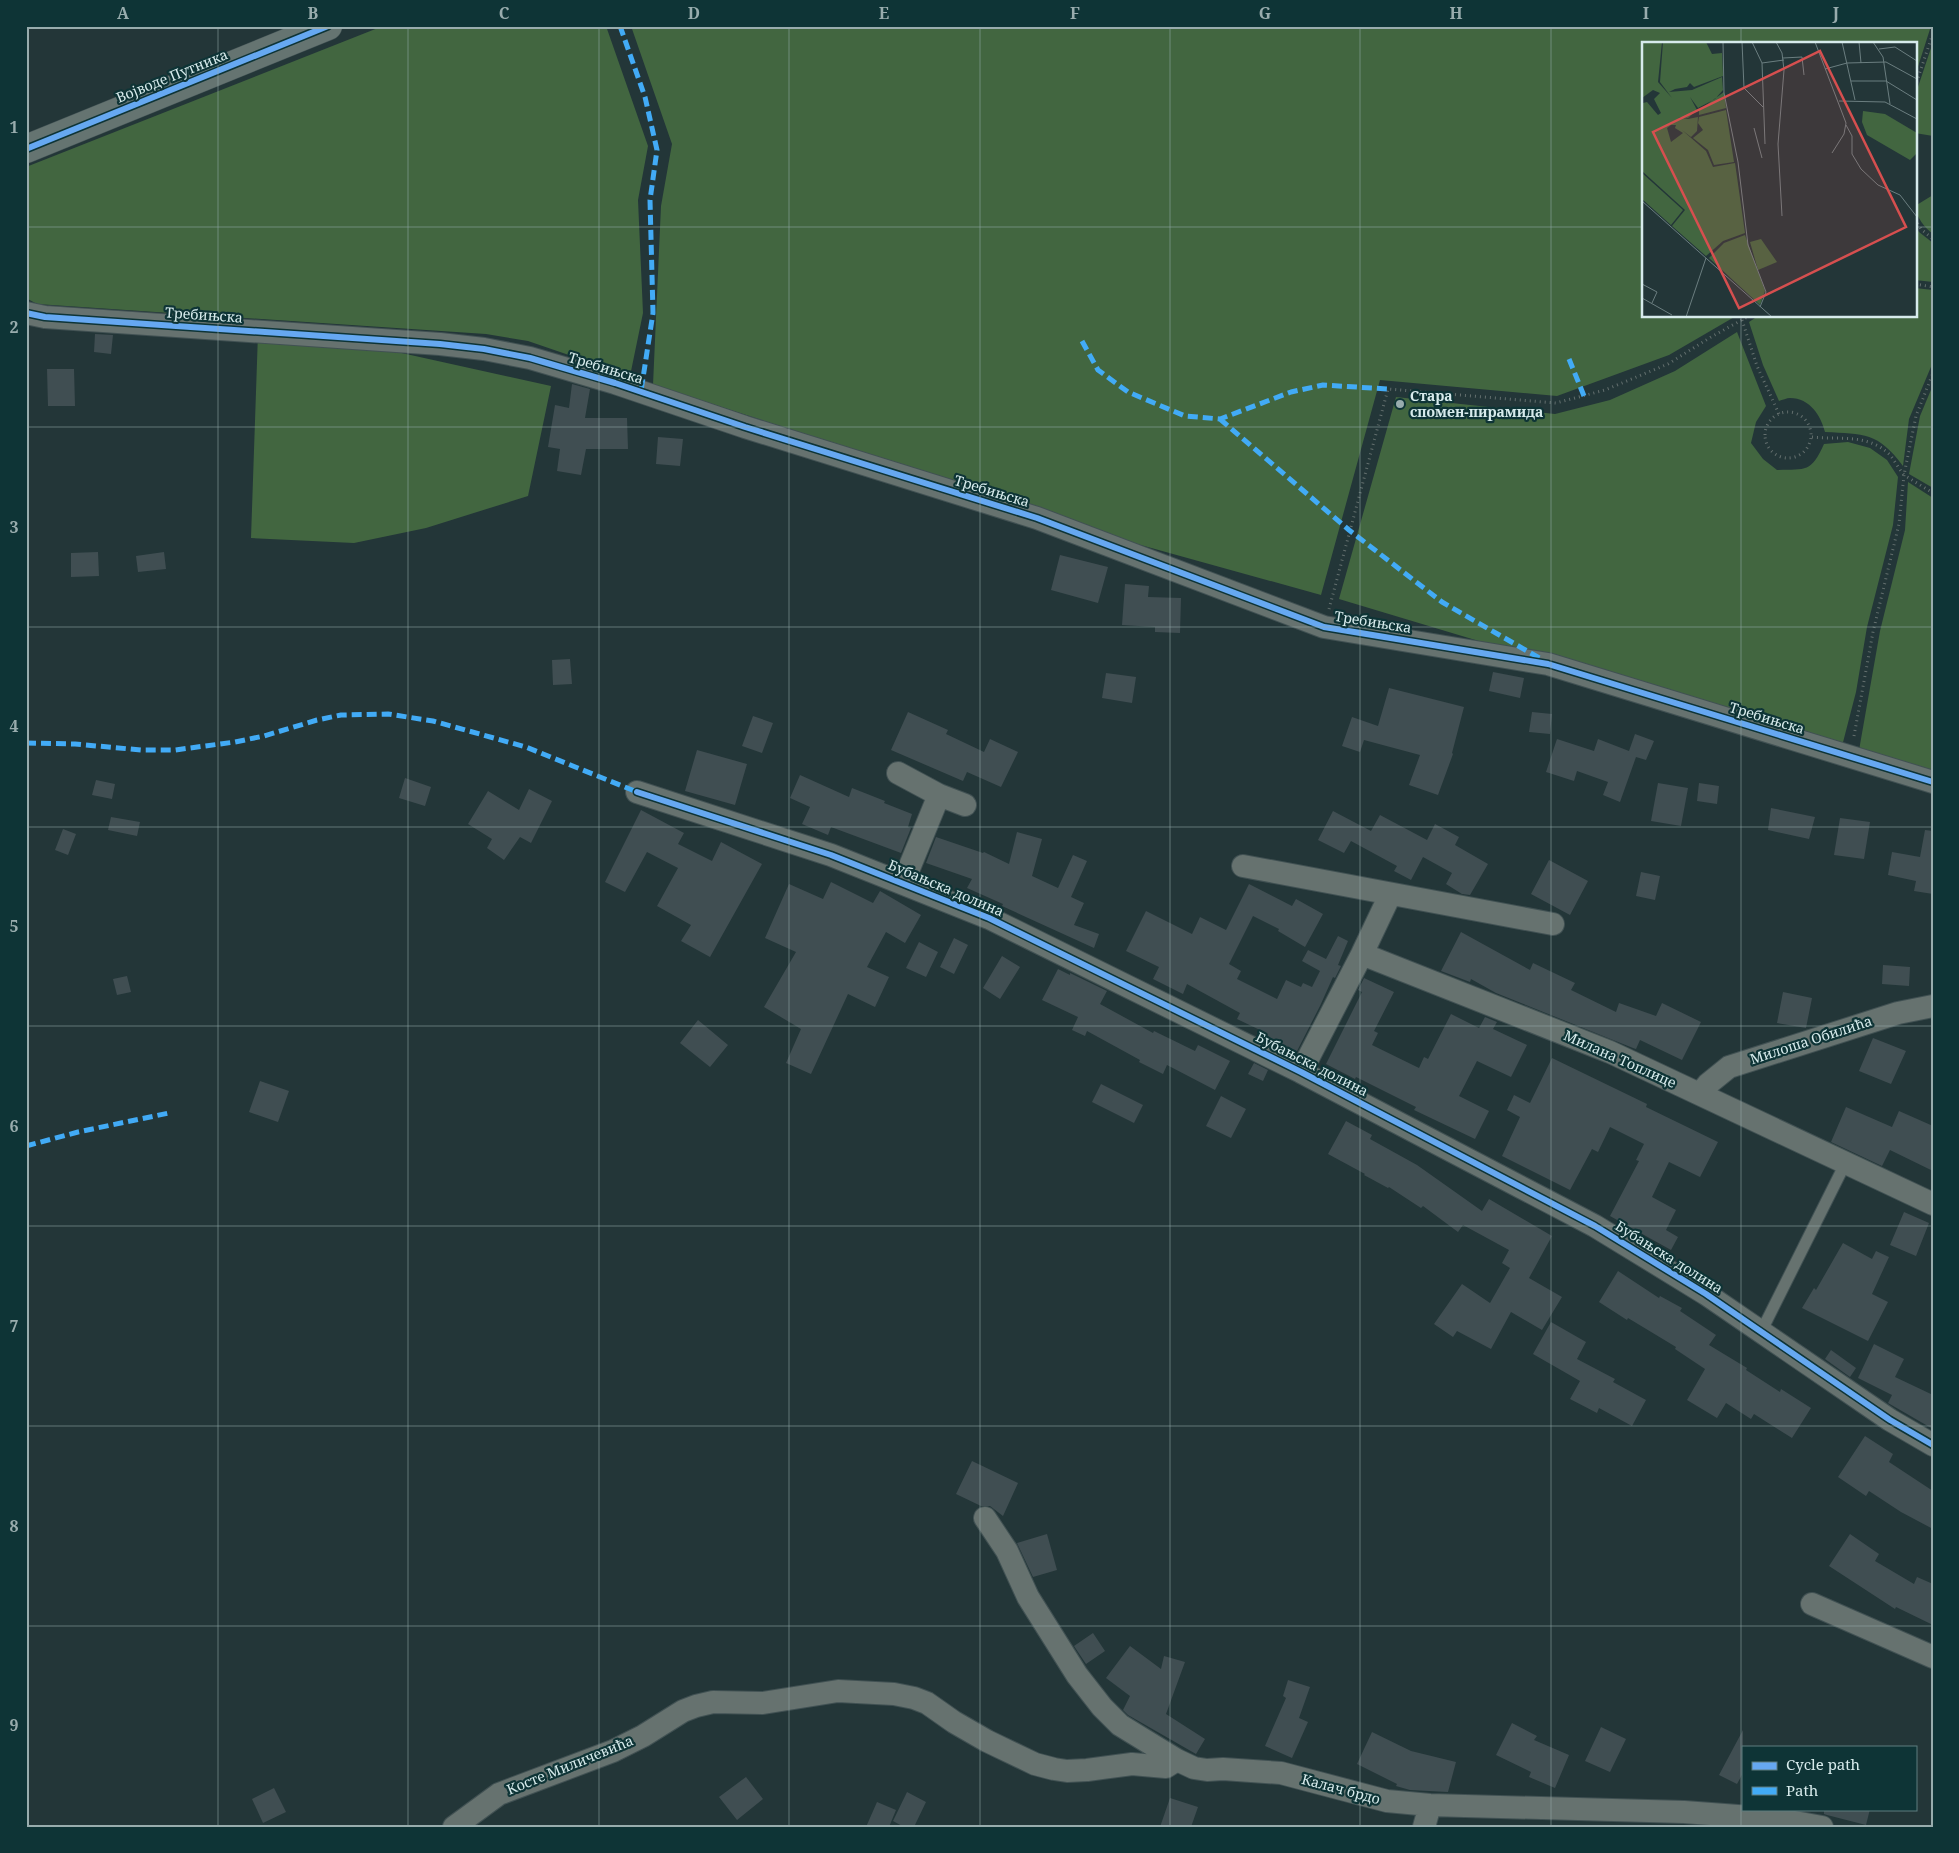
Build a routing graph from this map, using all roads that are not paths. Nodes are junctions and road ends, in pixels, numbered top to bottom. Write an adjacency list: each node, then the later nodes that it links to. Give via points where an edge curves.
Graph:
1 (328, 26): 2 (street, Војводе Путника)
2 (26, 149)
3 (26, 312): 5 (street, Требињска, via 45,317 440,344 530,358 615,382 746,427 1036,518 1324,627 1548,664)
4 (898, 773): 7 (street)
5 (1933, 782)
6 (637, 792): 10 (street, Бубањска долина, via 787,840)
7 (939, 795): 8 (street); 10 (street)
8 (965, 805)
9 (1243, 866): 11 (street)
10 (903, 883): 15 (street, Бубањска долина, via 989,918)
11 (1390, 894): 12 (street); 13 (street)
12 (1553, 924)
13 (1362, 954): 15 (street); 16 (street, Милана Топлице, via 1610,1052)
14 (1933, 1006): 16 (street, Милоша Обилића, via 1898,1013 1728,1067)
15 (1301, 1072): 19 (street, Бубањска долина, via 1596,1226)
16 (1700, 1094): 17 (street, Милана Топлице)
17 (1845, 1164): 18 (street, Милана Топлице); 19 (lane)
18 (1933, 1204)
19 (1761, 1332): 20 (street, Бубањска долина)
20 (1933, 1446)
21 (985, 1518): 24 (street, Калач брдо, via 1007,1551 1028,1597 1077,1675 1102,1707 1120,1725)
22 (1812, 1604): 23 (street)
23 (1933, 1658)
24 (1177, 1760): 25 (street, Калач брдо, via 1206,1770 1281,1773 1387,1801); 27 (street, Косте Миличевића, via 1166,1767 1132,1764 1087,1770 1054,1770 987,1741 927,1703 894,1694 838,1691 763,1703 713,1702 683,1711 613,1751 499,1794)
25 (1430, 1805): 26 (street, Калач брдо, via 1647,1810); 28 (street)
26 (1778, 1823): 29 (street, Калач брдо)
27 (454, 1827)
28 (1424, 1827)
29 (1822, 1827)

